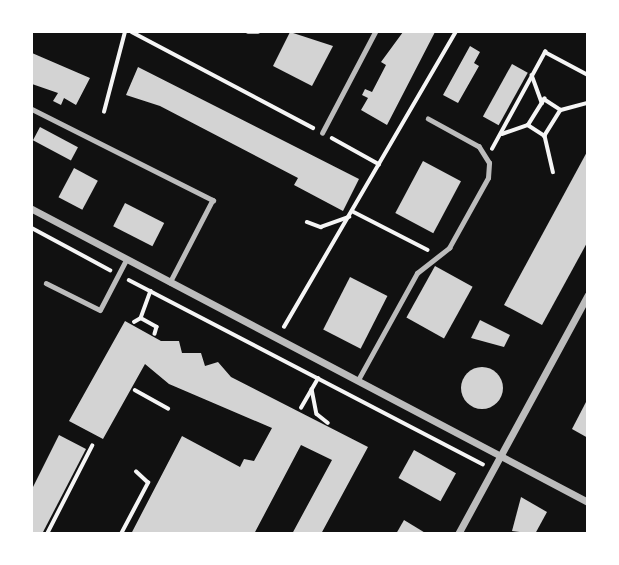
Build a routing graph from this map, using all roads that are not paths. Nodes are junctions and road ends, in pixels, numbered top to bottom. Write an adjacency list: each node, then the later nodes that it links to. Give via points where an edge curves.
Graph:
1 (248, 32): 2 (lane)
2 (258, 32)
3 (375, 32): 6 (lane)
4 (32, 109): 10 (lane, via 213,200)
5 (428, 119): 12 (lane, via 479,147 488,178 449,248 417,272)
6 (322, 133)
7 (32, 209): 8 (street)
8 (126, 260): 9 (lane, via 100,310); 10 (street)
9 (46, 283)
10 (170, 283): 12 (street)
11 (587, 295): 13 (street)
12 (358, 380): 13 (street)
13 (502, 455): 14 (street); 15 (street)
14 (587, 502)
15 (458, 534)

